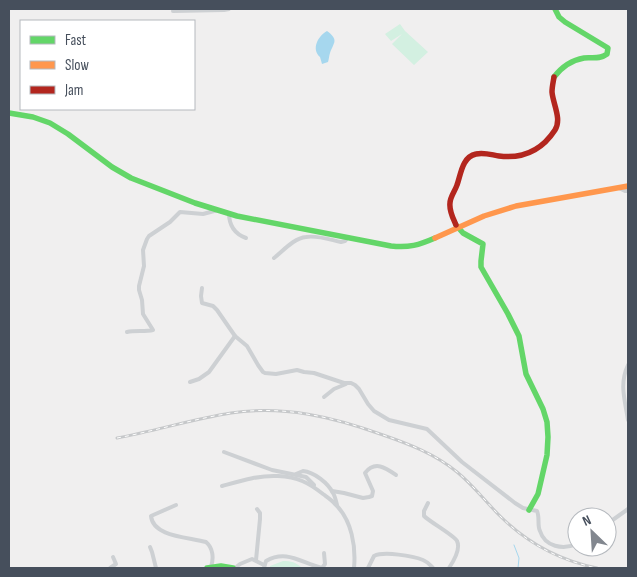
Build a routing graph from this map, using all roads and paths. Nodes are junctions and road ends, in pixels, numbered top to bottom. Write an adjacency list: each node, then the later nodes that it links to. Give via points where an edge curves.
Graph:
1 (229, 9): 3 (street)
2 (555, 9): 10 (street, via 567,24 608,48 607,55 577,60 557,73 552,93 557,127 538,149 519,156 482,153 468,159 450,204)
3 (173, 11)
4 (9, 113): 8 (street, via 50,123 131,178)
5 (628, 186): 6 (street)
6 (620, 188): 7 (street); 10 (street, via 516,206)
7 (628, 190)
8 (218, 210): 9 (street); 15 (street, via 203,214 180,212 149,236 143,250 144,266 139,286 143,314 153,330)
9 (229, 213): 11 (street); 12 (street, via 229,222 240,236)
10 (458, 228): 11 (street, via 411,246 391,246); 33 (street, via 483,244 481,267 519,336 526,374 547,422 547,455 538,494)
11 (348, 237): 13 (street, via 341,242 306,237)
12 (246, 238)
13 (274, 258)
14 (202, 288): 16 (street, via 202,303 217,310)
15 (127, 332)
16 (235, 336): 18 (street, via 209,372); 19 (street, via 248,346 265,373 297,370)
17 (628, 364): 21 (street, via 623,381)
18 (190, 382)
19 (351, 383): 20 (street, via 337,387); 33 (street, via 374,411 389,420 427,429 462,462)
20 (324, 397)
21 (628, 420)
22 (224, 452): 23 (street, via 272,470)
23 (296, 474): 26 (street, via 309,479); 27 (street, via 309,472)
24 (396, 475): 27 (street, via 381,466 368,469 365,473 373,491 369,498)
25 (222, 486): 26 (street, via 278,476 303,480)
26 (317, 489): 30 (street)
27 (332, 491): 30 (street)
28 (428, 503): 48 (street, via 424,516 458,542)
29 (176, 505): 43 (street, via 152,515 153,523 169,534 206,542 213,555)
30 (337, 505): 45 (street, via 351,534)
31 (628, 508): 34 (street)
32 (257, 509): 39 (street, via 260,518)
33 (529, 510): 36 (street, via 538,514 542,536 551,544)
34 (617, 516)
35 (150, 547): 42 (street)
36 (567, 547)
37 (324, 553): 40 (street, via 322,568 285,555 266,561)
38 (114, 557): 41 (street, via 116,564)
39 (256, 560): 40 (street); 44 (street, via 245,561)
40 (264, 566)
41 (110, 568)
42 (156, 568)
43 (209, 568): 44 (street)
44 (234, 568)
45 (354, 568)
46 (368, 568): 47 (street, via 374,556 382,554 424,560)
47 (433, 568)
48 (449, 568)

